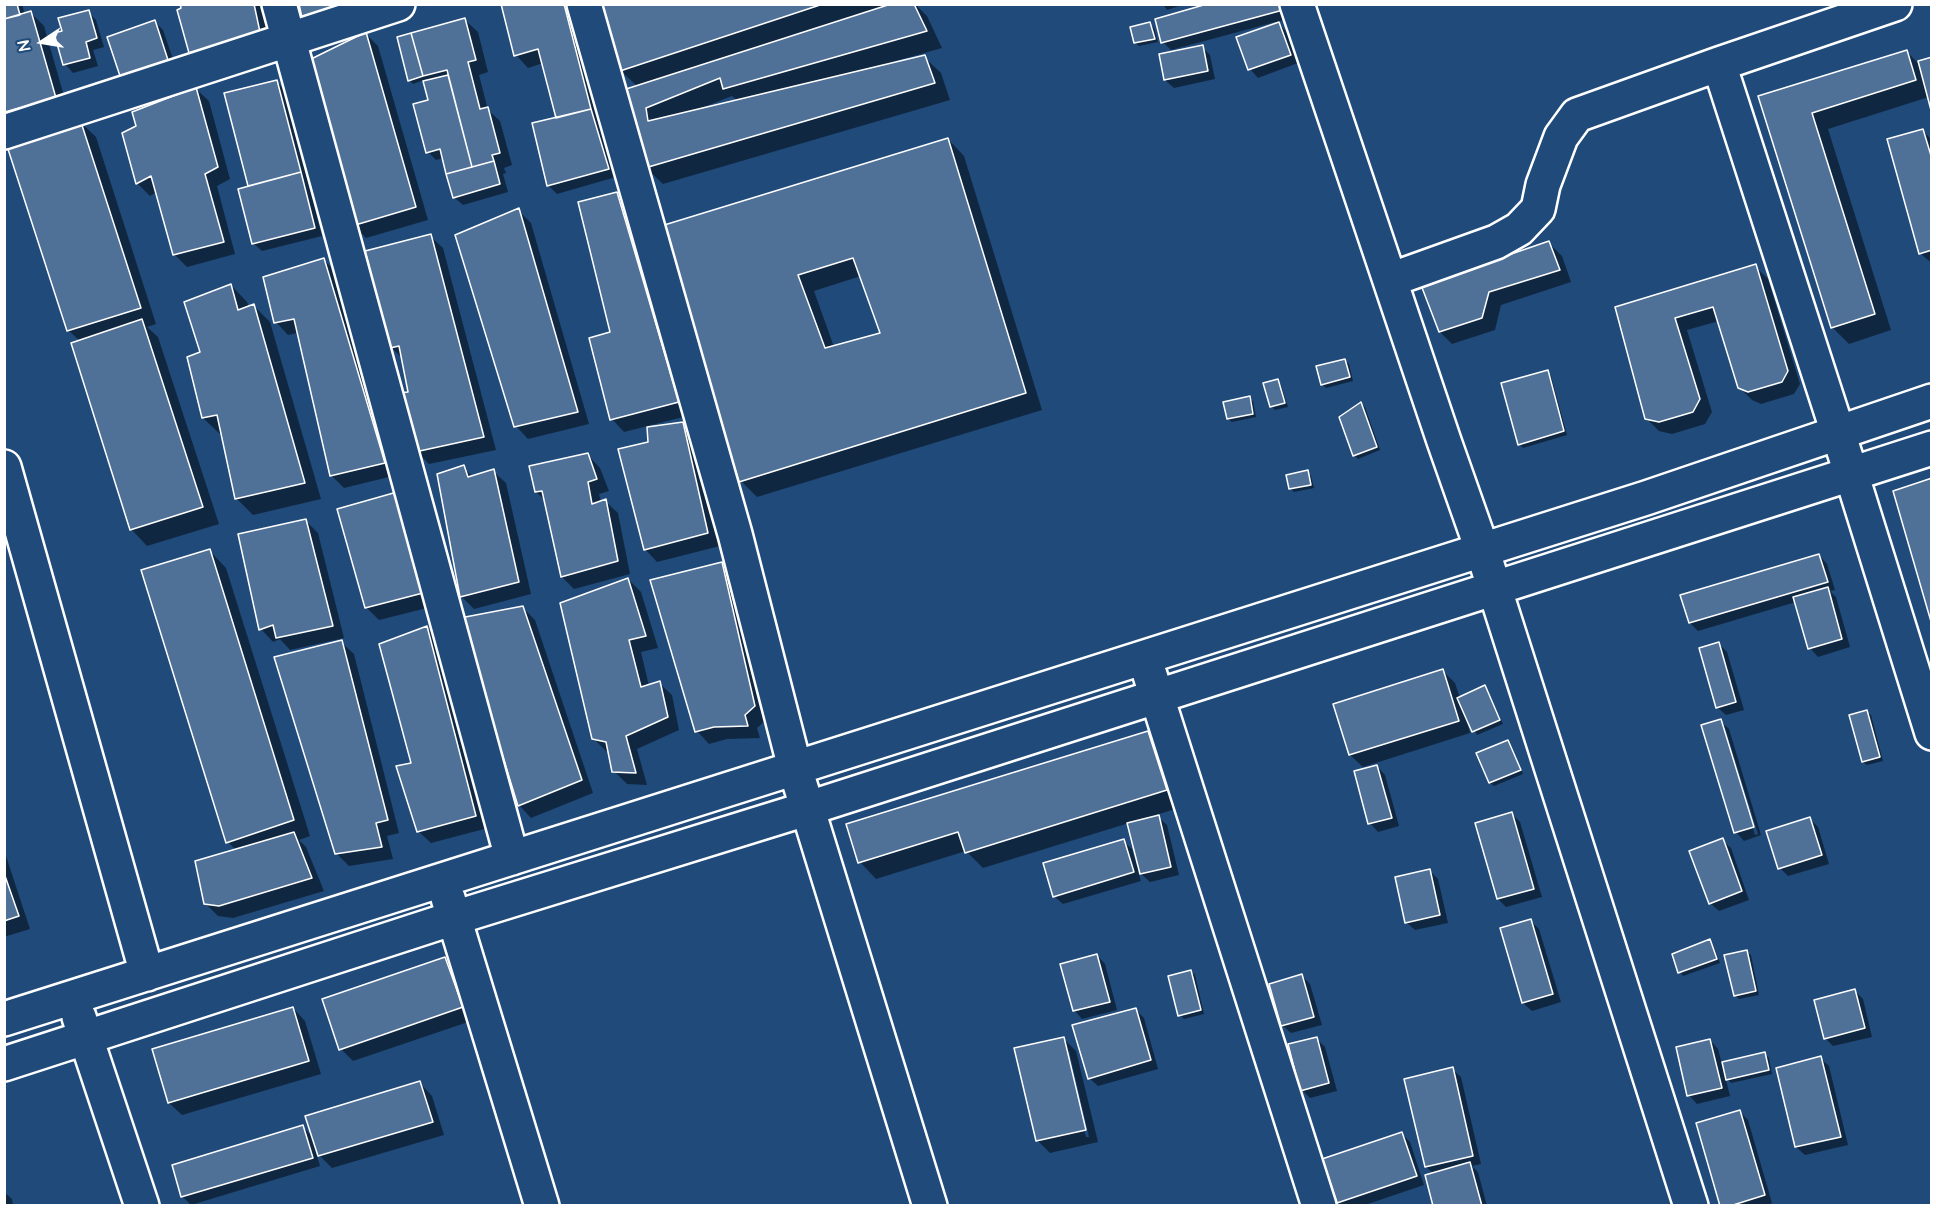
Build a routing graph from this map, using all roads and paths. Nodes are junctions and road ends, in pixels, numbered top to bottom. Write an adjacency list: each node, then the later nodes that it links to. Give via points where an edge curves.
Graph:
1 (279, 4): 6 (street)
2 (398, 4): 6 (street)
3 (584, 4): 20 (street, via 735,534)
4 (1297, 4): 9 (street)
5 (1895, 4): 7 (street)
6 (288, 40): 8 (street); 22 (street)
7 (1719, 64): 9 (street, via 1576,115 1561,137 1538,209 1519,229 1496,242); 11 (street)
8 (4, 132)
9 (1390, 280): 15 (street)
10 (1932, 401): 11 (street)
11 (1837, 433): 14 (street); 15 (street)
12 (1932, 448): 14 (street)
13 (4, 467): 25 (street)
14 (1851, 473): 16 (street); 19 (street)
15 (1482, 549): 16 (street); 17 (street)
16 (1494, 589): 18 (street); 34 (street)
17 (1143, 656): 18 (street); 20 (street)
18 (1157, 696): 21 (street); 33 (street)
19 (1932, 733)
20 (795, 768): 21 (street); 22 (street)
21 (809, 808): 24 (street); 32 (street)
22 (512, 858): 23 (street)
23 (443, 879): 24 (street); 25 (street)
24 (454, 918): 28 (street); 31 (street)
25 (147, 974): 26 (street)
26 (73, 998): 27 (street); 28 (street)
27 (4, 1019)
28 (87, 1038): 29 (street); 30 (street)
29 (4, 1064)
30 (142, 1206)
31 (542, 1206)
32 (930, 1206)
33 (1319, 1206)
34 (1691, 1206)

